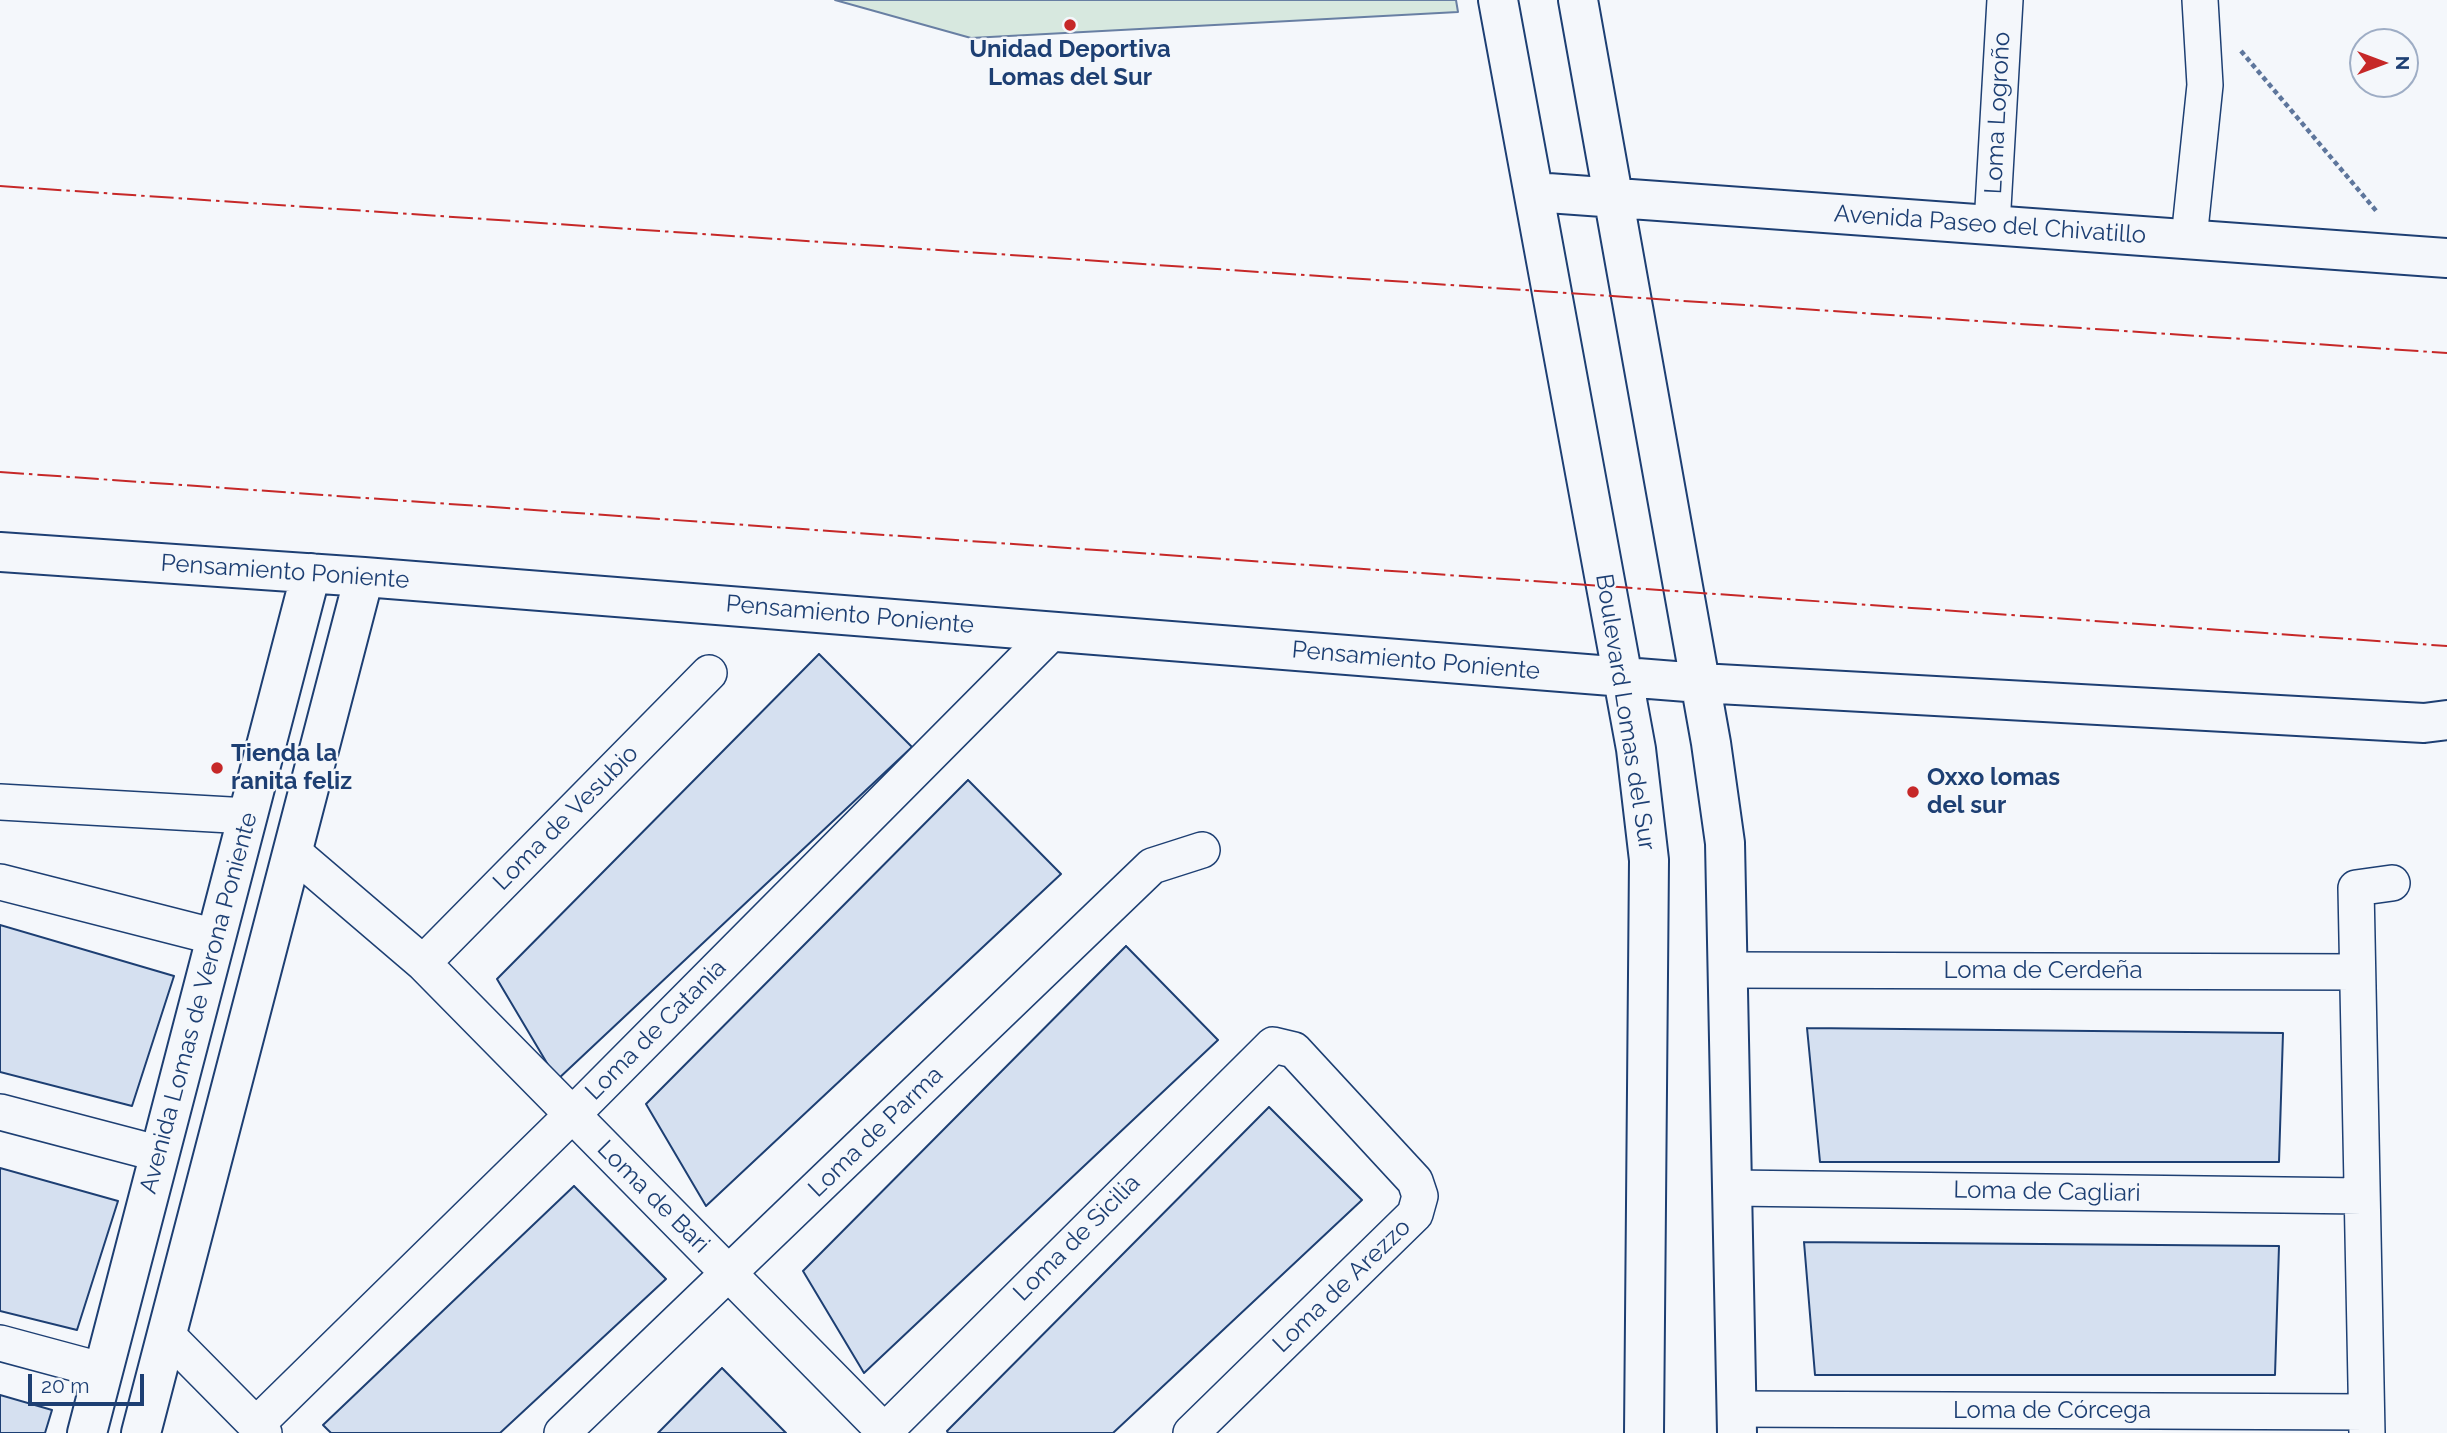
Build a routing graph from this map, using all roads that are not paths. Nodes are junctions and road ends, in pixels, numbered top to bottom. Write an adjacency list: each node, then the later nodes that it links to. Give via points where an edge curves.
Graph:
1 (1498, 0): 5 (street, Boulevard Lomas del Sur)
2 (1578, 0): 6 (street)
3 (2005, 0): 7 (street, Loma Logroño)
4 (2200, 1): 8 (street, via 2205,85)
5 (1534, 192): 6 (street, Avenida Paseo del Chivatillo); 15 (street, Boulevard Lomas del Sur)
6 (1613, 198): 7 (street, Avenida Paseo del Chivatillo); 16 (street)
7 (1992, 225): 8 (street, Avenida Paseo del Chivatillo)
8 (2189, 240): 9 (street, Avenida Paseo del Chivatillo)
9 (2431, 257)
10 (0, 552): 11 (street, Pensamiento Poniente)
11 (311, 573): 12 (street, Pensamiento Poniente); 19 (street, Avenida Lomas de Verona Poniente)
12 (364, 576): 13 (street, Pensamiento Poniente); 21 (street, Avenida Lomas de Verona Poniente)
13 (1053, 632): 15 (street, Pensamiento Poniente); 30 (street, Loma de Catania)
14 (709, 673): 25 (street, Loma de Vesubio)
15 (1623, 677): 16 (street, Pensamiento Poniente); 46 (street, Boulevard Lomas del Sur, via 1649,860)
16 (1700, 683): 17 (street, via 2424,723); 26 (street, via 1726,843)
17 (2447, 720)
18 (0, 802): 19 (street)
19 (248, 816): 24 (street, Avenida Lomas de Verona Poniente)
20 (1202, 850): 34 (street, Loma de Parma, via 1152,866)
21 (292, 851): 25 (street, Loma de Bari); 35 (street, Avenida Lomas de Verona Poniente)
22 (0, 882): 24 (street)
23 (2392, 883): 27 (street, via 2356,888)
24 (216, 937): 31 (street, Avenida Lomas de Verona Poniente)
25 (423, 963): 30 (street, Loma de Bari)
26 (1728, 970): 27 (street, Loma de Cerdeña); 32 (street)
27 (2357, 972): 33 (street)
28 (1273, 1045): 41 (street, Loma de Sicilia); 45 (street, Loma de Arezzo, via 1294,1050 1415,1181 1420,1196 1415,1214)
29 (0, 1112): 31 (street)
30 (572, 1115): 34 (street, Loma de Bari); 40 (street, Loma de Catania)
31 (160, 1154): 37 (street, Avenida Lomas de Verona Poniente)
32 (1732, 1188): 33 (street, Loma de Cagliari); 38 (street)
33 (2362, 1196): 39 (street)
34 (729, 1273): 41 (street, Loma de Bari); 44 (street, Loma de Parma)
35 (166, 1334): 40 (street); 43 (street, Avenida Lomas de Verona Poniente)
36 (0, 1343): 37 (street)
37 (104, 1371): 42 (street, Avenida Lomas de Verona Poniente)
38 (1737, 1421): 39 (street, Loma de Córcega)
39 (2367, 1423)
40 (260, 1429)
41 (884, 1432)
42 (88, 1433)
43 (141, 1433)
44 (562, 1433)
45 (1191, 1433)
46 (1644, 1433)

